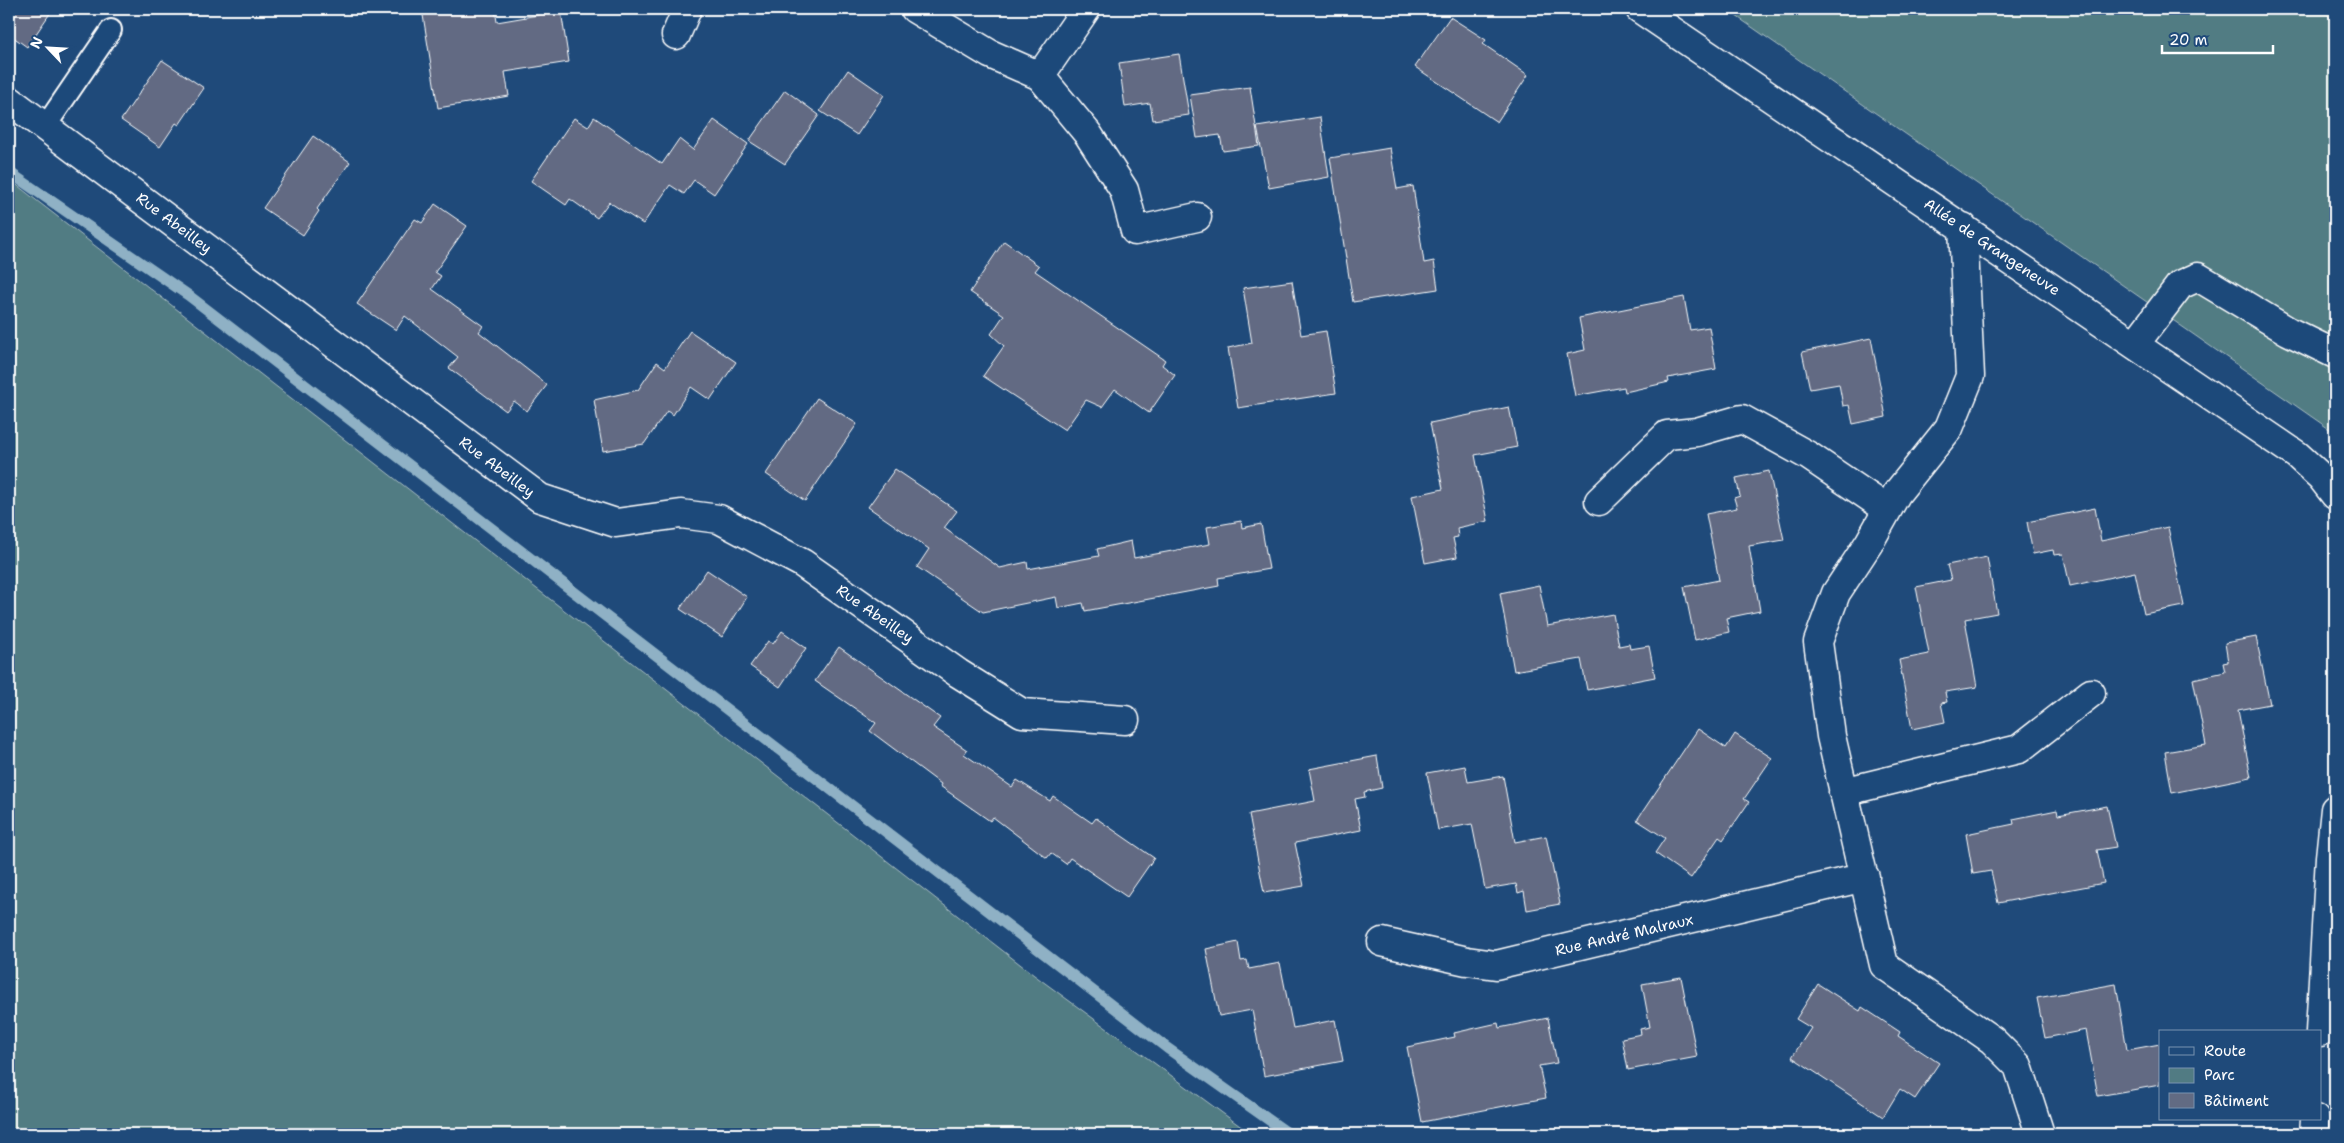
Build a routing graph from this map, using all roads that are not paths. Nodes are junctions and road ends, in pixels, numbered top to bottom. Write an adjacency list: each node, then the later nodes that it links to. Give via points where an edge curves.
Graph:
1 (687, 9): 6 (street)
2 (915, 9): 7 (street, via 990,54)
3 (1086, 9): 7 (street)
4 (1640, 9): 11 (street, Allée de Grangeneuve)
5 (111, 30): 9 (lane)
6 (676, 35)
7 (1040, 76): 10 (street, via 1088,134 1124,190 1135,231)
8 (9, 100): 9 (street, Rue Abeilley)
9 (45, 127): 18 (street, Rue Abeilley, via 540,498 616,523 681,514 719,519 802,563 958,673 1022,713)
10 (1197, 217)
11 (1963, 227): 12 (street, Allée de Grangeneuve); 16 (street, via 1970,376 1949,428 1896,493)
12 (2135, 344): 13 (street, via 2180,285 2198,277 2288,331); 14 (street, Allée de Grangeneuve, via 2297,456 2321,477)
13 (2335, 354)
14 (2335, 495)
15 (1599, 500): 16 (street, via 1667,435 1698,432 1742,419 1809,456)
16 (1887, 509): 19 (street, via 1836,593 1818,642 1831,736)
17 (2091, 693): 19 (street, via 2019,749)
18 (1126, 720)
19 (1843, 792): 21 (street)
20 (2335, 809): 23 (street)
21 (1865, 877): 22 (street, Rue André Malraux, via 1496,964 1467,961); 25 (street, via 1884,965 1992,1040 2018,1066)
22 (1382, 942)
23 (2320, 1030)
24 (2315, 1120): 26 (street)
25 (2040, 1134)
26 (2314, 1134)

